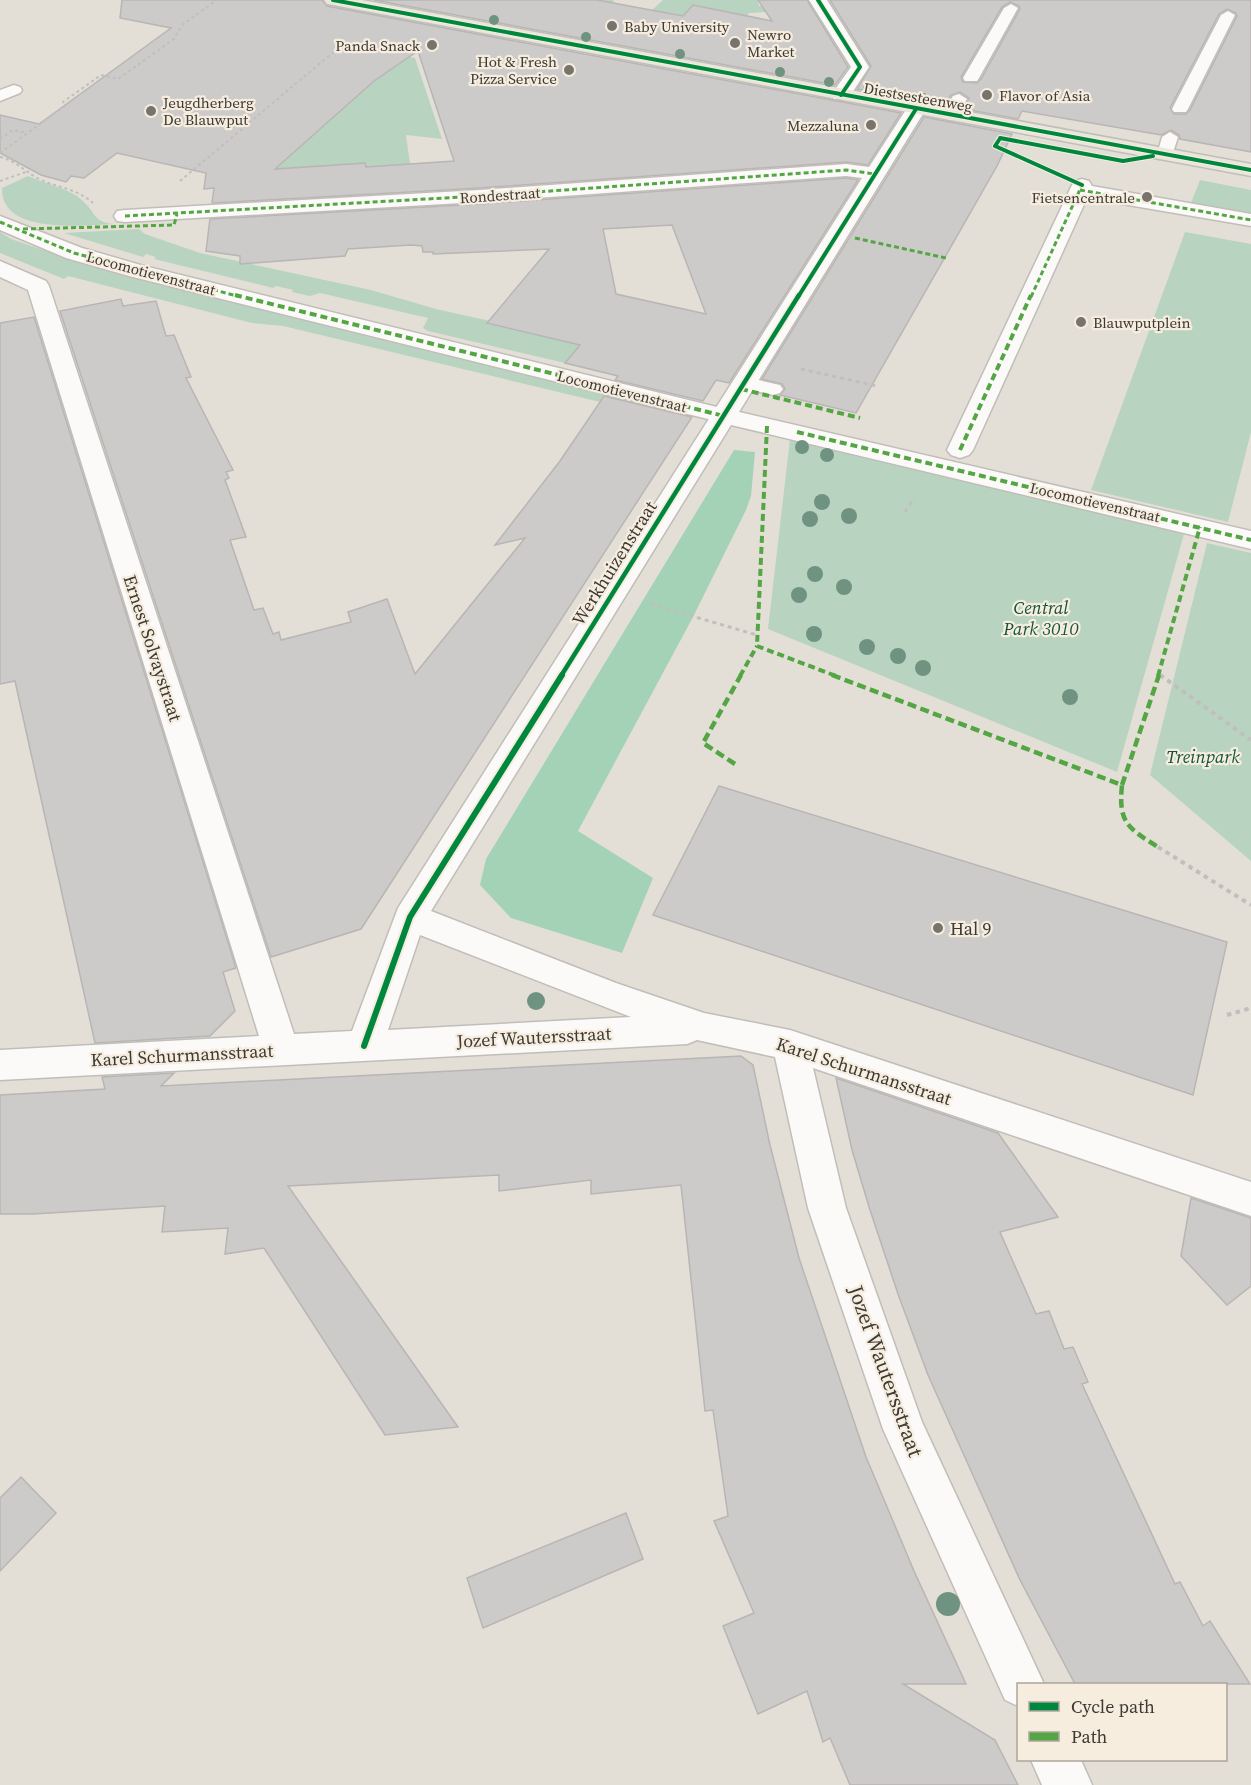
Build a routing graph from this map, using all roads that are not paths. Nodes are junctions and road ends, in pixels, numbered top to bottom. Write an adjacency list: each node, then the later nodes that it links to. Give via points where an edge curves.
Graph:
1 (333, 0): 6 (main road, Diestsesteenweg)
2 (818, 0): 6 (street, via 860,67)
3 (1011, 8): 5 (lane)
4 (1228, 15): 8 (lane)
5 (972, 78)
6 (841, 95): 7 (main road, Diestsesteenweg)
7 (916, 109): 9 (main road, Diestsesteenweg, via 955,107 1167,146); 10 (street, Werkhuizenstraat)
8 (1180, 109)
9 (1251, 170)
10 (875, 174): 11 (street, Rondestraat, via 846,170); 15 (street, Werkhuizenstraat)
11 (125, 216)
12 (1251, 220): 18 (street, via 1081,187)
13 (0, 222): 17 (street, Locomotievenstraat, via 75,253 137,271)
14 (0, 268): 24 (street, Ernest Solvaystraat, via 38,286)
15 (745, 383): 16 (lane); 17 (street, Werkhuizenstraat)
16 (773, 389)
17 (724, 416): 19 (street, Locomotievenstraat); 20 (street, Werkhuizenstraat)
18 (960, 450)
19 (1251, 540)
20 (410, 917): 21 (street, Karel Schurmansstraat); 23 (street, Werkhuizenstraat)
21 (704, 1028): 22 (street, Karel Schurmansstraat); 23 (street, Jozef Wautersstraat)
22 (790, 1045): 26 (street, Karel Schurmansstraat); 27 (street, Jozef Wautersstraat, via 827,1208 904,1429)
23 (364, 1046): 24 (street, Karel Schurmansstraat)
24 (281, 1050): 25 (street, Karel Schurmansstraat)
25 (0, 1065)
26 (1251, 1199)
27 (1021, 1683)
28 (1056, 1761): 29 (street)
29 (1068, 1785)

